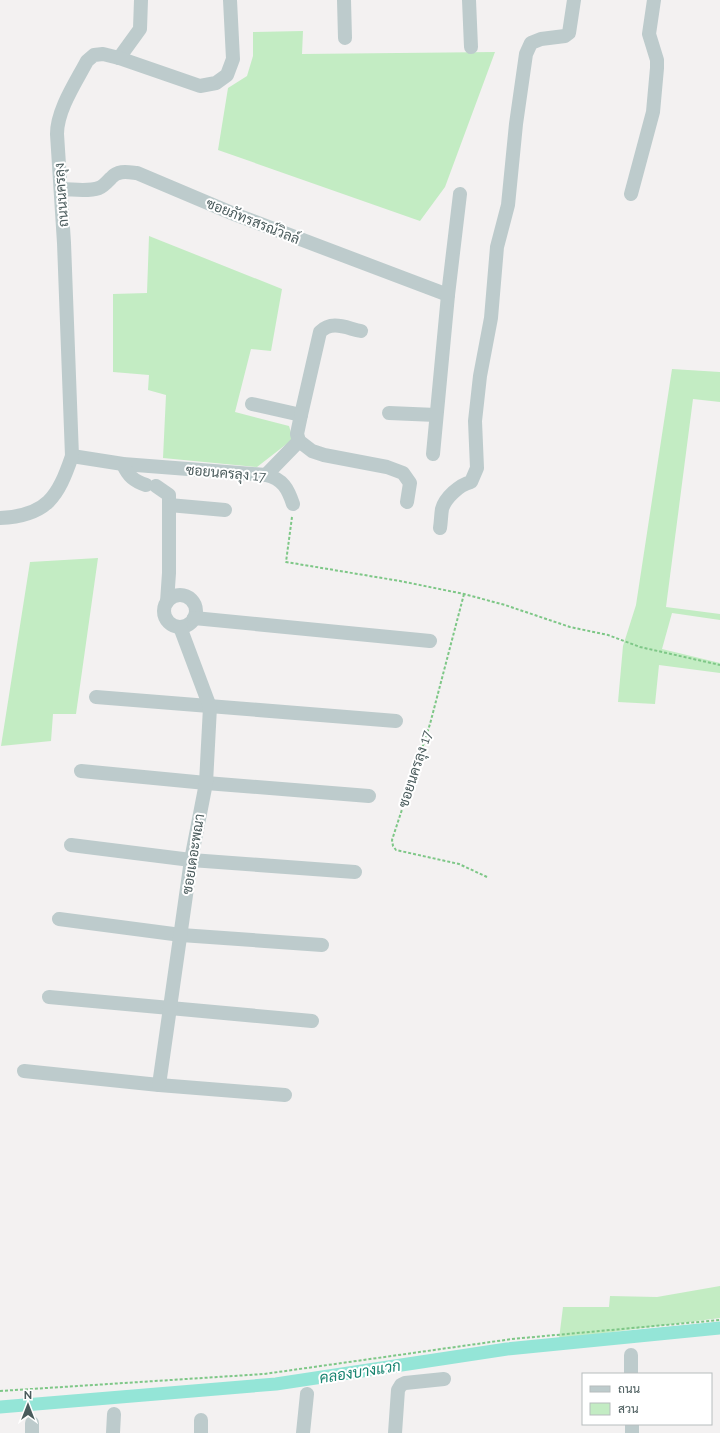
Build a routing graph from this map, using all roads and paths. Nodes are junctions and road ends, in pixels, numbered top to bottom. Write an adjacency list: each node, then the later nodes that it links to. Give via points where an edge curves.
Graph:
1 (141, 0): 9 (street, via 140,29)
2 (230, 0): 9 (street, ถนนนครลุง, via 233,59 227,75 216,83 200,86)
3 (344, 0): 7 (street)
4 (469, 0): 8 (street)
5 (574, 0): 29 (street, via 569,33 531,43 526,54 508,205 497,247 491,318 480,376 475,421 477,468 470,482 464,484 446,501 442,509)
6 (654, 0): 12 (street, via 649,34 657,60 653,112)
7 (345, 38)
8 (471, 47)
9 (119, 58): 10 (street, ถนนนครลุง, via 103,54 94,55 86,61 61,113 57,123 57,134)
10 (61, 189): 13 (street, ซอยภัทรสรณ์วิลล์, via 100,188 118,172 137,173 234,214); 21 (street, ถนนนครลุง)
11 (460, 194): 13 (street)
12 (631, 194)
13 (448, 295): 18 (street)
14 (361, 331): 17 (street, via 333,325 326,326 320,332)
15 (252, 404): 17 (street)
16 (389, 413): 18 (street)
17 (301, 415): 19 (street, via 297,434)
18 (436, 416): 20 (street)
19 (299, 441): 23 (street); 24 (street, via 312,451 324,455 387,467 403,473 410,483)
20 (433, 454)
21 (72, 456): 22 (street, ซอยนครลุง 17); 28 (street, ถนนนครลุง, via 63,481 49,502 30,514 16,518)
22 (123, 464): 23 (street, ซอยนครลุง 17); 26 (street, via 134,481 169,495)
23 (266, 475): 25 (street, ซอยนครลุง 17, via 288,489)
24 (407, 502)
25 (293, 504): 30 (path, via 286,562)
26 (169, 505): 27 (street); 31 (street)
27 (225, 510)
28 (0, 518)
29 (440, 528)
30 (464, 594): 35 (path, via 505,604 570,627 608,635 640,647); 45 (path, ซอยนครลุง 17, via 430,724 392,840 396,850 459,864)
31 (167, 602): 32 (street, via 181,595 190,599 195,608); 33 (street, via 164,609 165,618 171,625)
32 (194, 618): 33 (street, via 189,624); 34 (street)
33 (180, 627): 37 (street, ซอยเดอะพณา)
34 (430, 640)
35 (720, 665)
36 (96, 697): 37 (street)
37 (210, 706): 38 (street); 40 (street, ซอยเดอะพณา)
38 (396, 721)
39 (80, 771): 40 (street)
40 (206, 783): 41 (street); 43 (street, ซอยเดอะพณา)
41 (368, 796)
42 (71, 846): 43 (street)
43 (191, 860): 44 (street); 47 (street, ซอยเดอะพณา)
44 (355, 872)
45 (487, 877)
46 (59, 919): 47 (street)
47 (181, 935): 48 (street); 50 (street, ซอยเดอะพณา)
48 (322, 946)
49 (49, 997): 50 (street)
50 (170, 1009): 51 (street); 53 (street, ซอยเดอะพณา)
51 (312, 1021)
52 (24, 1070): 53 (street)
53 (159, 1085): 54 (street)
54 (285, 1095)
55 (720, 1320): 59 (path, via 512,1339 264,1374)
56 (631, 1355): 57 (street)
57 (631, 1373)
58 (444, 1379): 64 (street, via 401,1385 398,1390)
59 (0, 1391)
60 (307, 1394): 63 (street)
61 (114, 1414): 62 (street)
62 (113, 1433)
63 (303, 1433)
64 (395, 1433)

